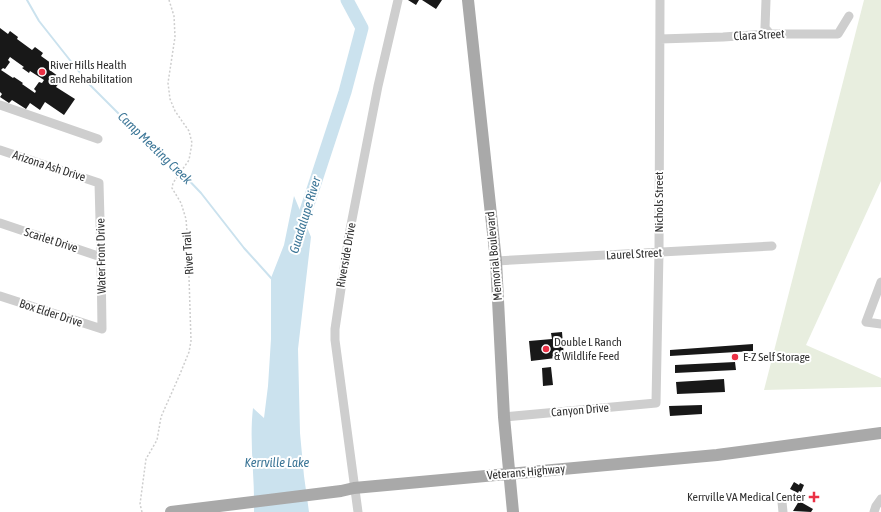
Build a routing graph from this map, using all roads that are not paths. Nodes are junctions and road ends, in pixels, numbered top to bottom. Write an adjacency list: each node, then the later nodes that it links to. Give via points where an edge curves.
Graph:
1 (398, 0): 25 (street, Riverside Drive, via 378,86 347,245 335,324)
2 (468, 0): 16 (main road, Memorial Boulevard)
3 (660, 0): 7 (street, Nichols Street)
4 (766, 0): 6 (street, via 766,28)
5 (850, 16): 6 (street, Clara Street, via 838,34)
6 (770, 34): 7 (street, Clara Street)
7 (660, 39): 14 (street, Nichols Street)
8 (0, 105): 9 (street)
9 (98, 139)
10 (0, 150): 11 (street, Arizona Ash Drive)
11 (99, 183): 15 (street, Water Front Drive)
12 (0, 223): 15 (street, Scarlet Drive)
13 (772, 246): 14 (street, Laurel Street)
14 (659, 252): 16 (street, Laurel Street); 21 (street, Nichols Street)
15 (101, 257): 20 (street, Water Front Drive)
16 (496, 261): 22 (main road, Memorial Boulevard)
17 (881, 282): 19 (street, via 866,322)
18 (0, 296): 20 (street, Box Elder Drive)
19 (881, 324)
20 (102, 330)
21 (656, 403): 22 (street, Canyon Drive)
22 (504, 417): 24 (main road, Memorial Boulevard)
23 (881, 434): 24 (main road, Veterans Highway, via 717,455)
24 (509, 473): 25 (main road, Veterans Highway); 30 (main road, Memorial Boulevard)
25 (354, 488): 28 (main road, Veterans Highway); 29 (street, Riverside Drive)
26 (881, 499): 32 (street)
27 (782, 502): 31 (street)
28 (171, 512)
29 (358, 512)
30 (513, 512)
31 (782, 512)
32 (874, 512)

